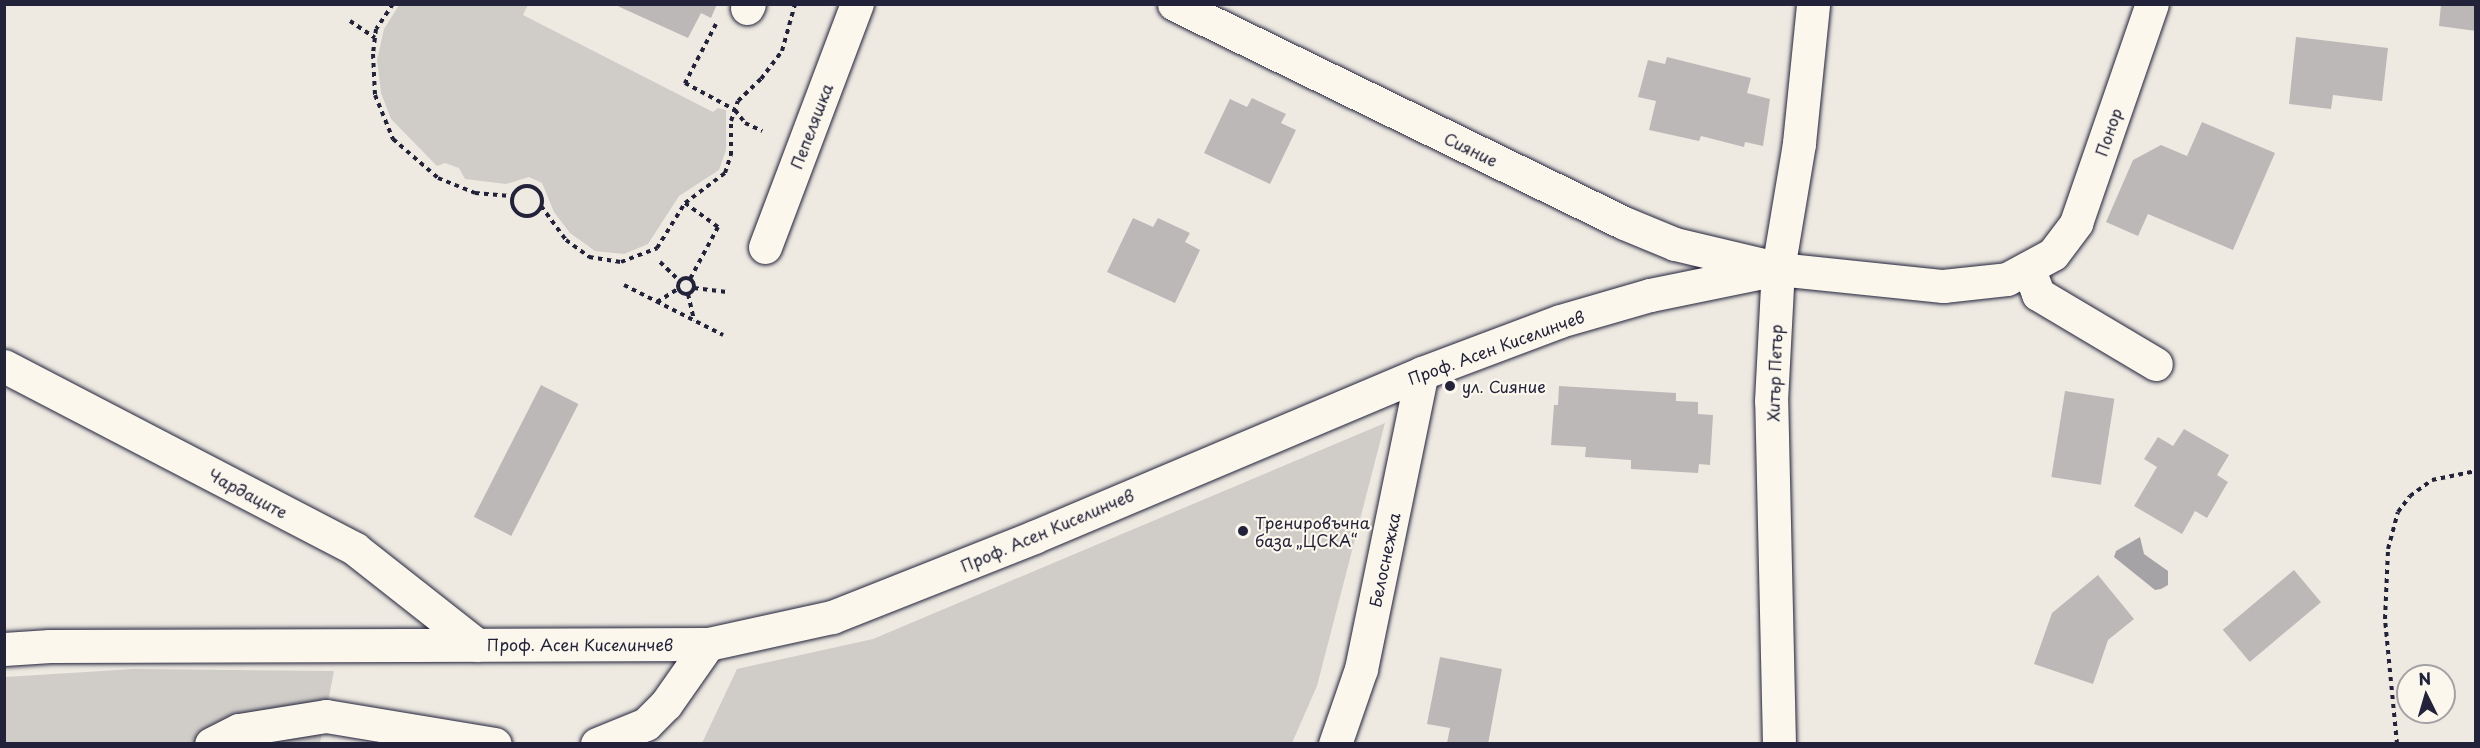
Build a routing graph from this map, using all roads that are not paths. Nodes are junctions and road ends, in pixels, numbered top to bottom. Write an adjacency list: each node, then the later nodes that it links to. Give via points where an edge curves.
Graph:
1 (857, 4): 5 (street, Пепеляшка)
2 (1174, 4): 7 (street, Сияние, via 1624,223 1675,244)
3 (1813, 4): 7 (street, Хитър Петър, via 1799,143)
4 (2152, 4): 6 (street, Понор, via 2076,223)
5 (765, 247)
6 (2041, 262): 7 (street, Проф. Асен Киселинчев, via 2007,279 1943,286); 8 (street, via 2038,294)
7 (1778, 269): 10 (street, Проф. Асен Киселинчев, via 1699,283 1571,318); 18 (street, Хитър Петър, via 1771,401)
8 (2156, 364)
9 (4, 366): 12 (street, Чардаците, via 355,549)
10 (1422, 373): 11 (street, Проф. Асен Киселинчев, via 1034,537 832,616); 17 (street, Белоснежка, via 1361,669)
11 (708, 644): 12 (street, Проф. Асен Киселинчев); 16 (street, via 666,704 646,724)
12 (477, 645): 13 (street, Проф. Асен Киселинчев, via 50,645)
13 (4, 650)
14 (211, 744): 15 (street, via 239,730 326,716)
15 (495, 744)
16 (597, 744)
17 (1335, 744)
18 (1779, 744)

